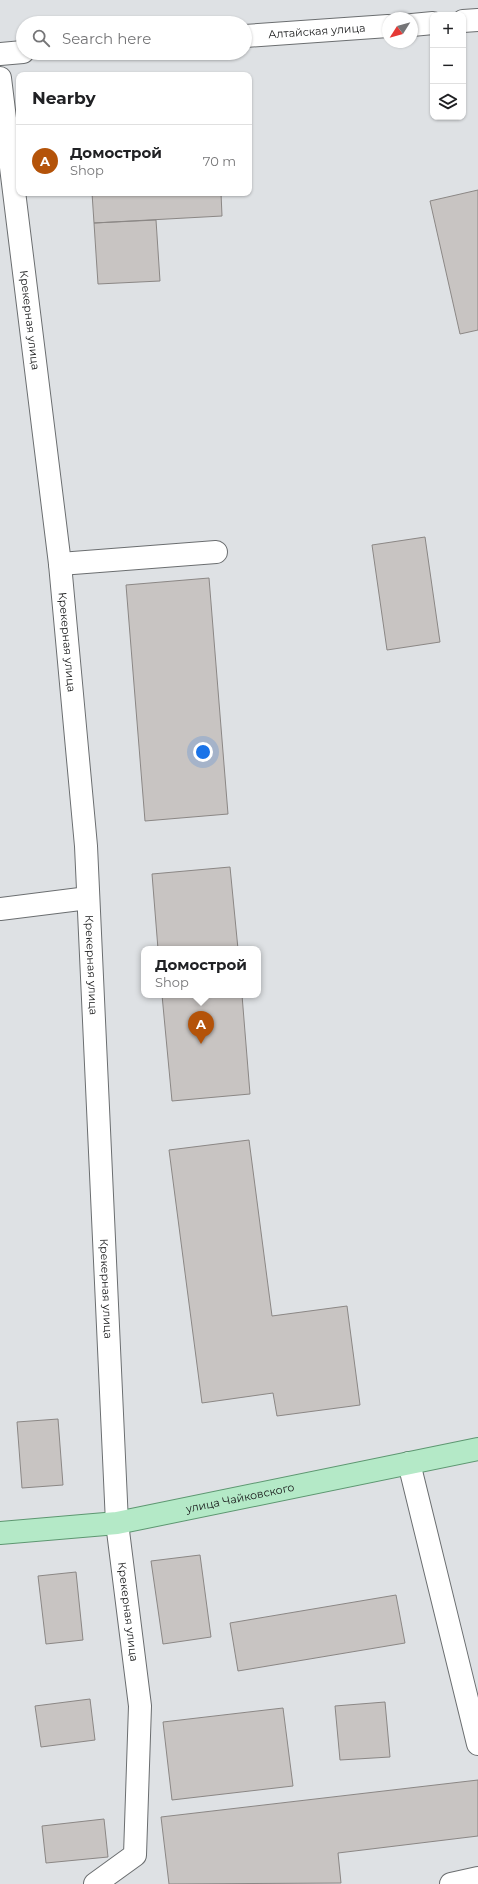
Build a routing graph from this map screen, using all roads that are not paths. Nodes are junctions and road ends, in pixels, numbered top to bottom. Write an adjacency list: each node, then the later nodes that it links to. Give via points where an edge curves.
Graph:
1 (478, 20): 2 (street)
2 (466, 21)
3 (430, 23): 4 (street)
4 (418, 24)
5 (382, 26): 6 (street, Алтайская улица)
6 (252, 36)
7 (16, 53): 8 (street)
8 (0, 54)
9 (0, 78): 11 (street, Крекерная улица)
10 (216, 552): 11 (street)
11 (60, 564): 12 (street, Крекерная улица, via 86,846)
12 (88, 898): 13 (street); 16 (street, Крекерная улица)
13 (0, 909)
14 (478, 1449): 15 (main road, улица Чайковского)
15 (409, 1463): 16 (main road, улица Чайковского); 18 (street)
16 (117, 1523): 17 (main road, улица Чайковского); 20 (street, Крекерная улица, via 140,1706 135,1855)
17 (0, 1533)
18 (478, 1744)
19 (478, 1878): 21 (street)
20 (95, 1884)
21 (451, 1884)

